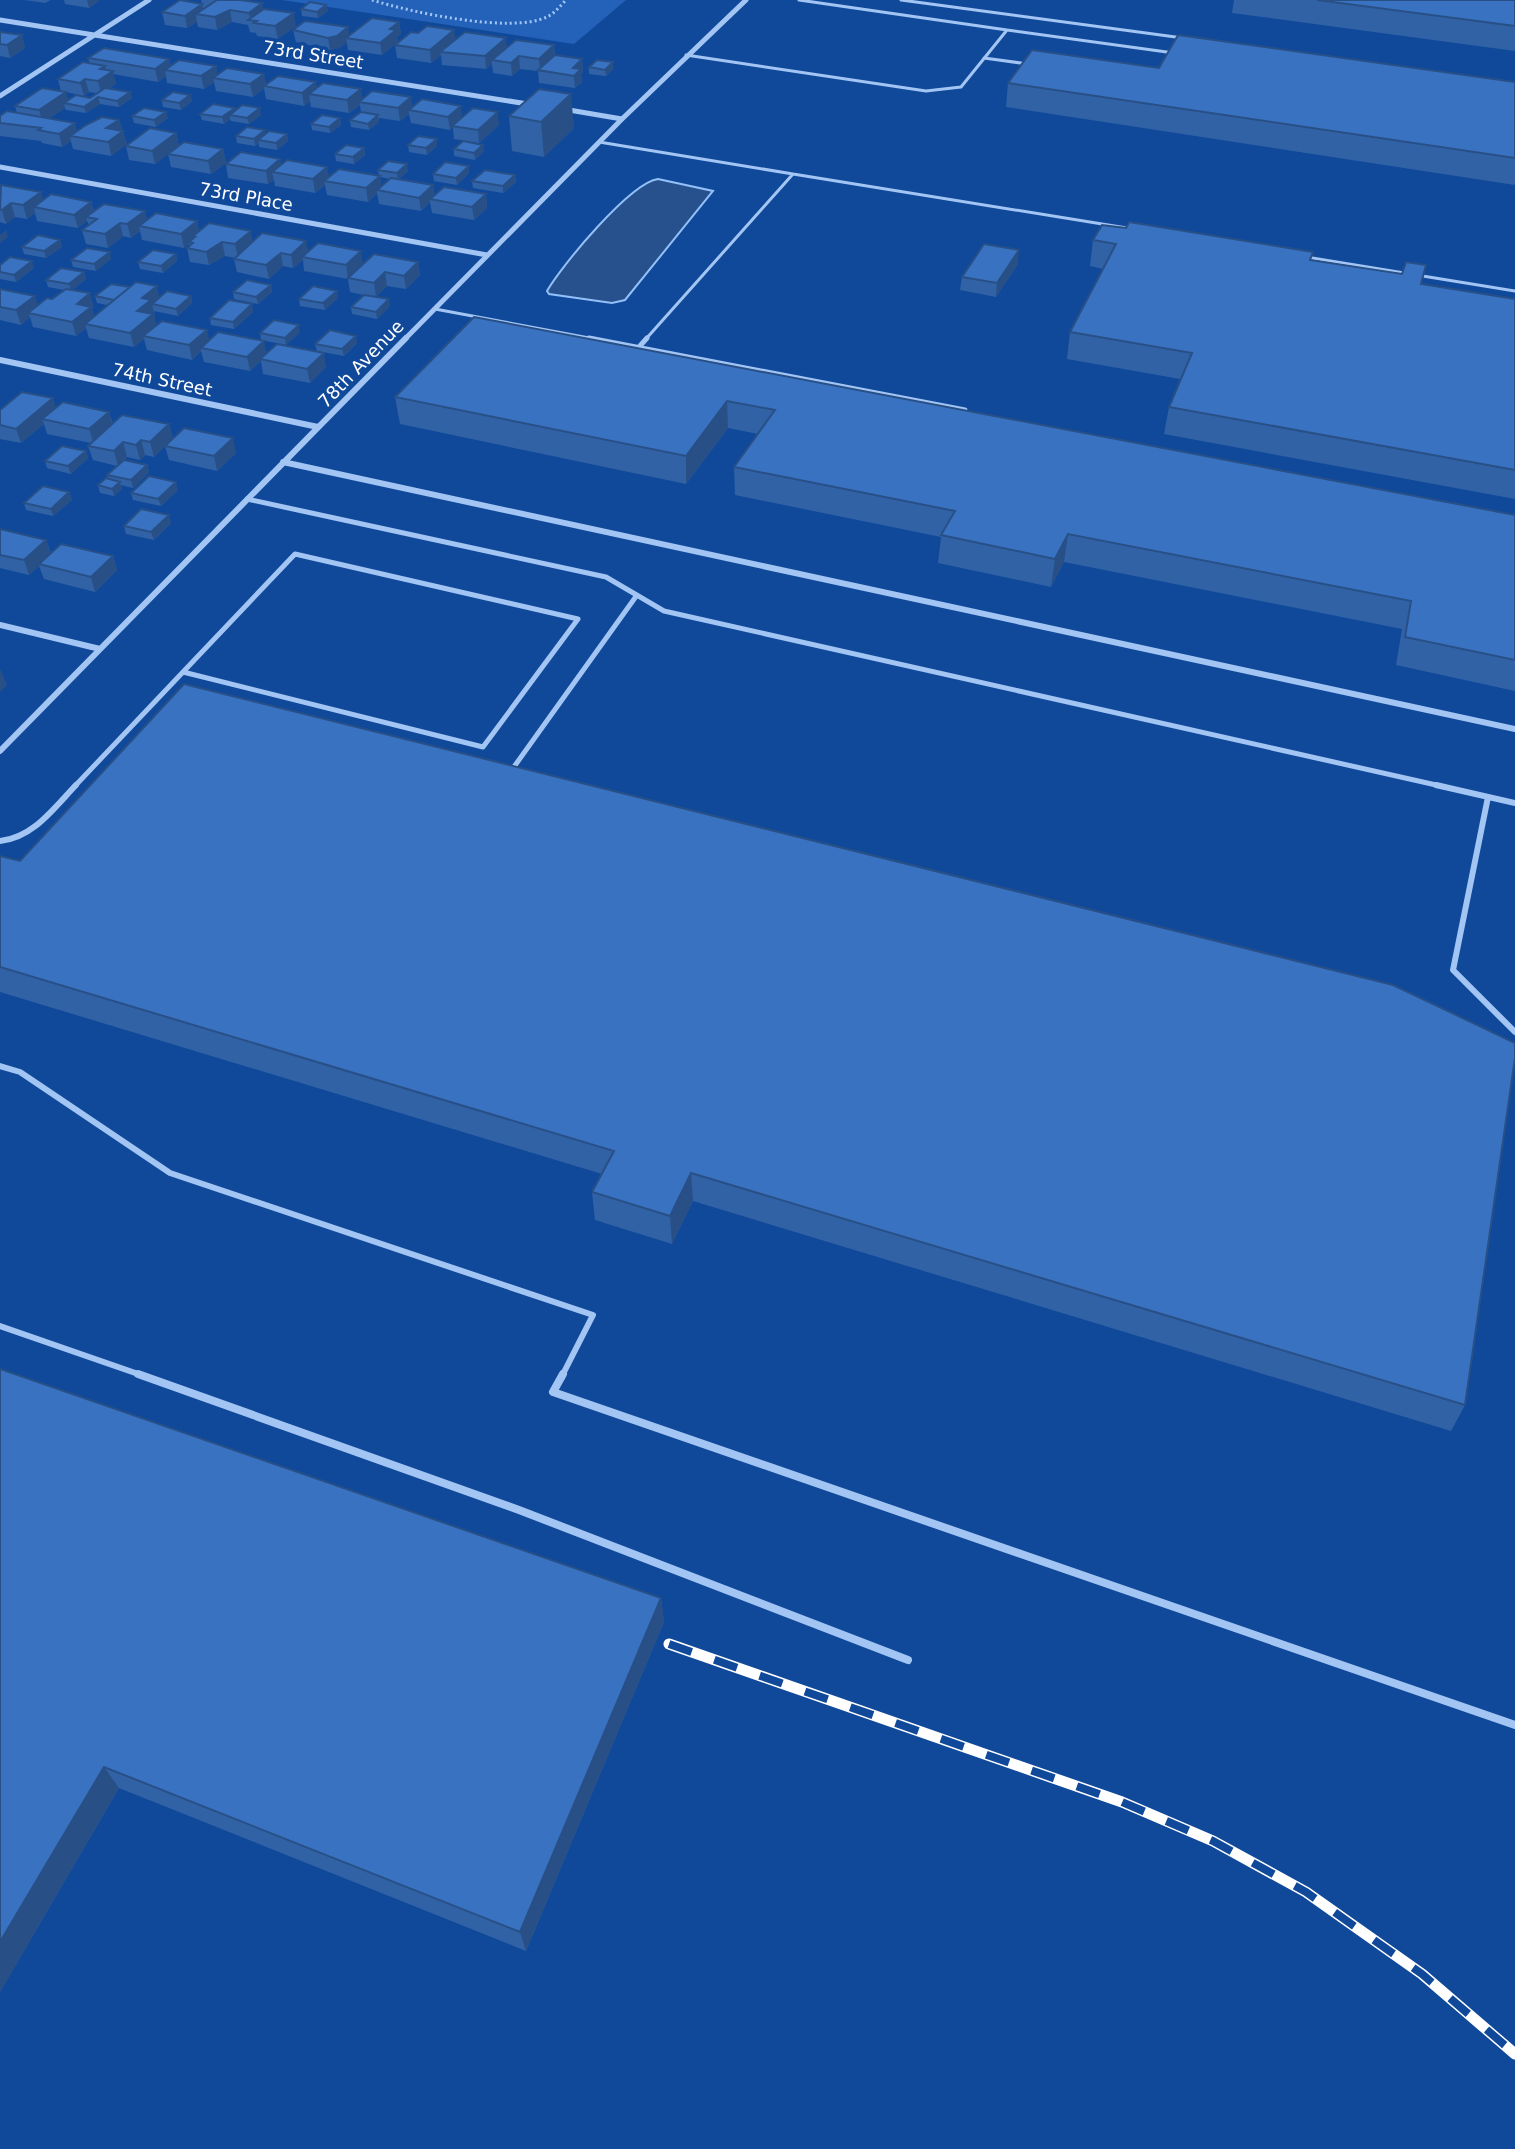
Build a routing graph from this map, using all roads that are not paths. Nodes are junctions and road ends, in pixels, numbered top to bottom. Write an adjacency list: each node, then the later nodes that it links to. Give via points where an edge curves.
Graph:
1 (149, 0): 7 (street)
2 (746, 0): 10 (street, 78th Avenue)
3 (799, 0): 6 (lane)
4 (901, 0): 8 (lane)
5 (0, 20): 7 (street, 73rd Street)
6 (1007, 30): 9 (lane); 11 (lane)
7 (95, 35): 13 (street); 14 (street, 73rd Street)
8 (1196, 40)
9 (1176, 53)
10 (686, 55): 11 (lane, via 926,91 961,87); 16 (street, 78th Avenue)
11 (984, 58): 12 (lane)
12 (1029, 64)
13 (0, 96)
14 (544, 106)
15 (560, 109): 16 (street)
16 (622, 119): 17 (street, 78th Avenue)
17 (599, 142): 19 (lane); 21 (street, 78th Avenue)
18 (0, 167): 21 (street, 73rd Place)
19 (793, 174): 20 (lane); 25 (lane)
20 (1137, 230)
21 (487, 255): 24 (street, 78th Avenue)
22 (1294, 255): 23 (lane)
23 (1515, 291)
24 (435, 309): 25 (lane); 28 (street, 78th Avenue)
25 (639, 347): 27 (lane)
26 (0, 360): 28 (street, 74th Street)
27 (974, 412)
28 (318, 427): 29 (street, 78th Avenue)
29 (283, 462): 30 (street, 78th Avenue); 35 (street)
30 (247, 499): 31 (lane, via 606,577); 33 (street, 78th Avenue)
31 (637, 595): 37 (lane); 38 (lane, via 664,611)
32 (0, 625): 33 (street)
33 (100, 649): 36 (street, 78th Avenue)
34 (182, 672): 34 (lane, via 295,554 578,619 483,747); 40 (lane, via 37,826)
35 (1515, 729)
36 (0, 751)
37 (505, 780)
38 (1488, 797): 39 (lane); 41 (lane, via 1453,970)
39 (1515, 803)
40 (0, 841)
41 (1515, 1032)
42 (0, 1066): 45 (lane, via 20,1072 170,1173 593,1315 553,1392)
43 (0, 1326): 44 (lane, via 519,1510)
44 (908, 1660)
45 (1515, 1725)

